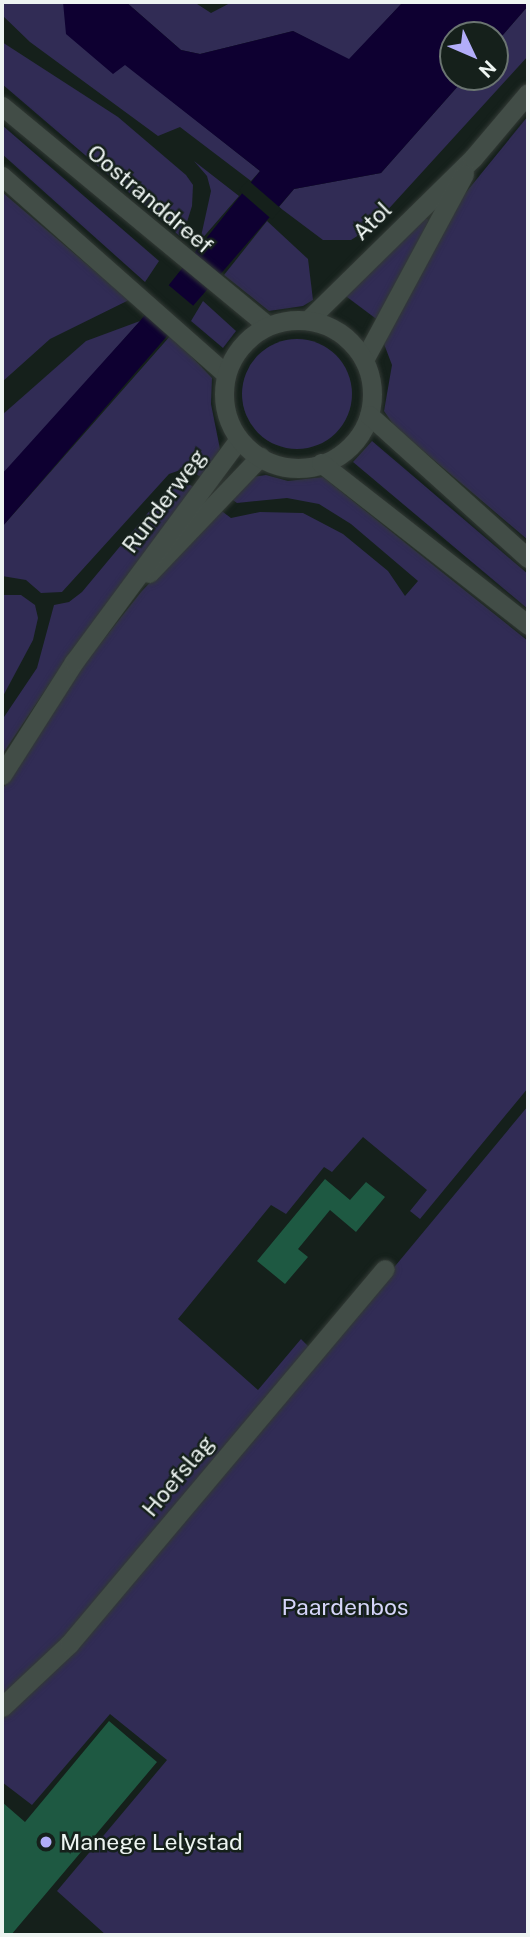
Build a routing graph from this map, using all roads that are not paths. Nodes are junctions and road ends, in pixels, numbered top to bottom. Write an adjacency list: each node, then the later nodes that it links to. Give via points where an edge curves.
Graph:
1 (528, 93): 3 (street, Atol)
2 (2, 106): 6 (street, Oostranddreef)
3 (473, 158): 5 (street, Atol); 7 (street, Atol)
4 (2, 176): 8 (street)
5 (308, 320): 6 (street); 7 (street, via 341,333)
6 (268, 326): 8 (street, via 242,345)
7 (363, 360): 9 (street, via 372,396)
8 (226, 374): 10 (street, via 225,408)
9 (369, 415): 12 (street, via 351,445); 13 (street)
10 (239, 439): 11 (street); 14 (street, Runderweg)
11 (260, 457): 12 (street, via 296,467); 14 (street, Runderweg, via 164,560)
12 (321, 463): 15 (street)
13 (528, 558)
14 (127, 591): 16 (street, Runderweg, via 74,662)
15 (528, 625)
16 (2, 775)
17 (385, 1269): 18 (street, Hoefslag, via 69,1644)
18 (2, 1707)

